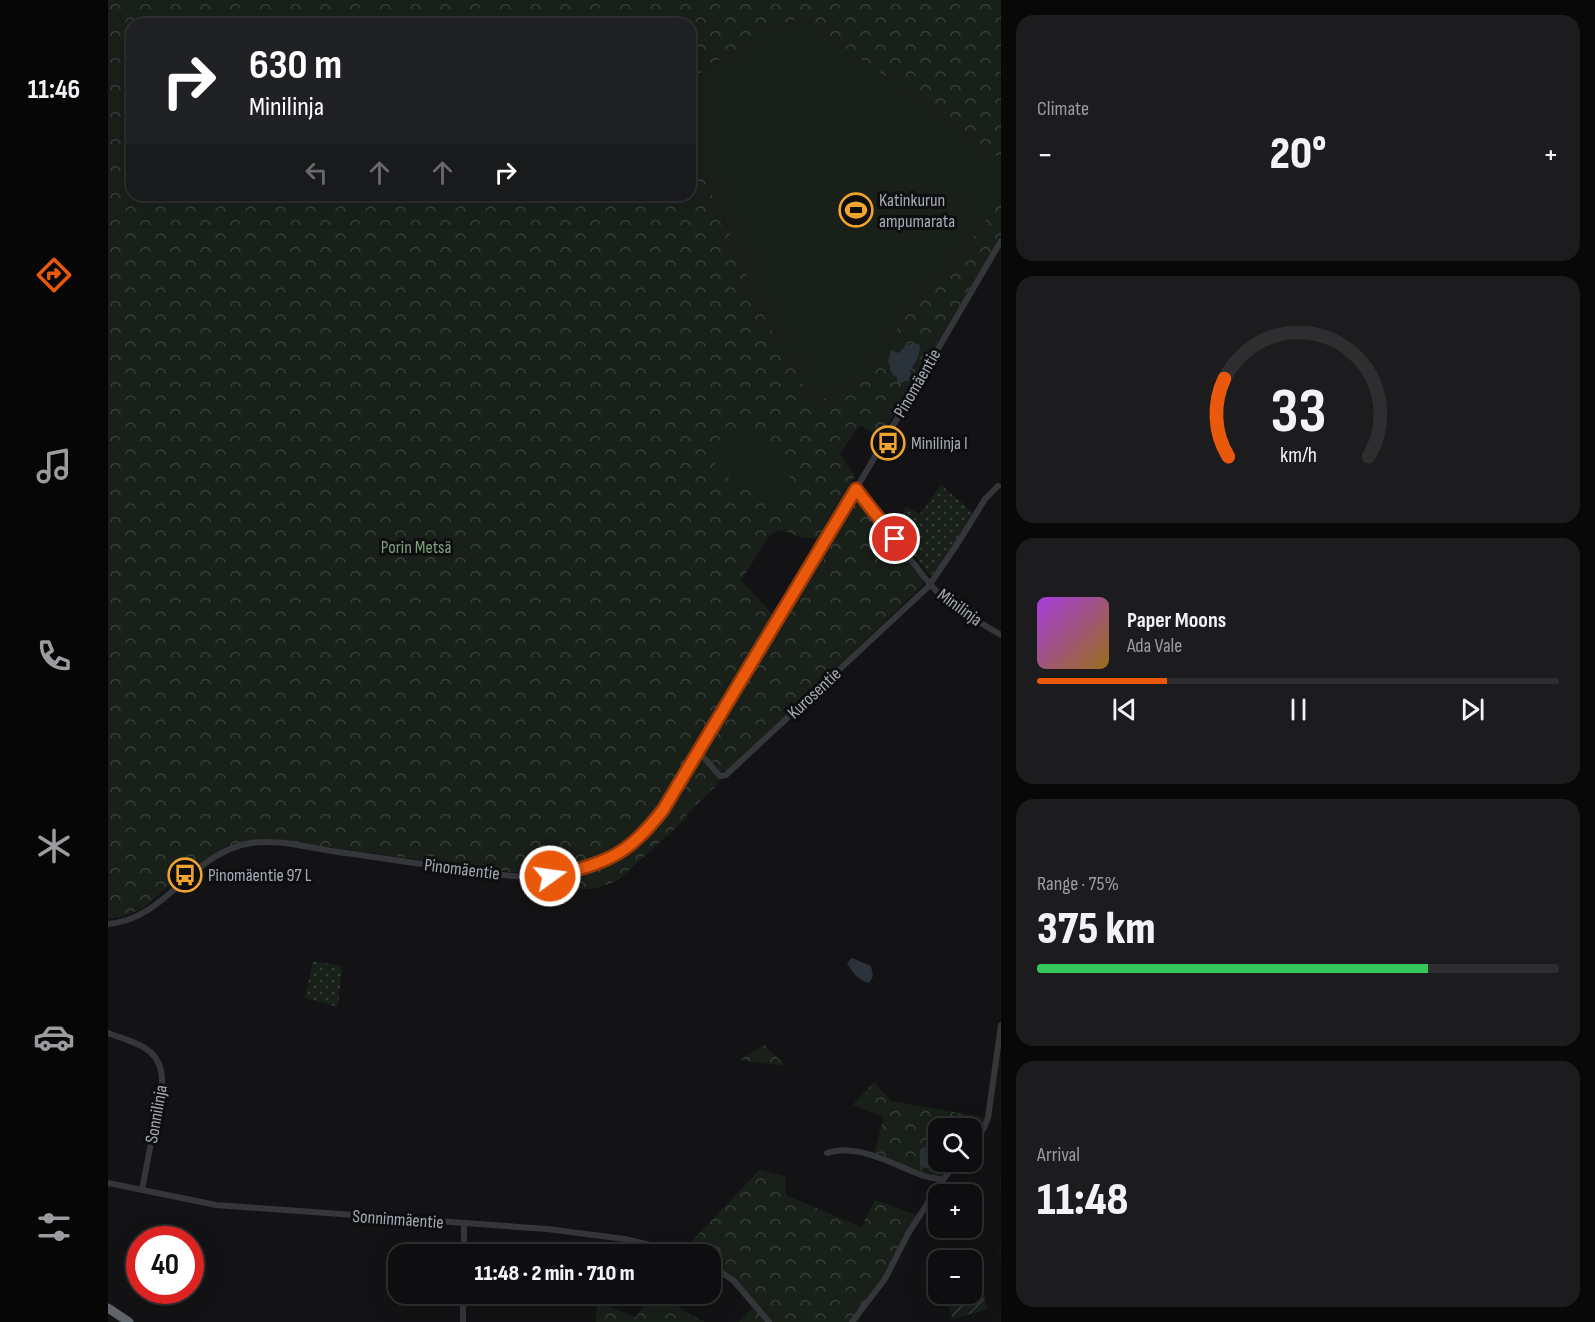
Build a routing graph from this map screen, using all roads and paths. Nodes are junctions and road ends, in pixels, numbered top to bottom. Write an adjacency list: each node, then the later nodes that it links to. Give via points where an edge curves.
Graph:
1 (1001, 242): 3 (street, Pinomäentie)
2 (998, 486): 4 (street, via 985,499)
3 (856, 489): 4 (street, Minilinja); 6 (street, Pinomäentie)
4 (929, 583): 5 (street, Minilinja, via 957,609); 6 (street, Kurosentie, via 726,775 720,776)
5 (1001, 634)
6 (699, 752): 7 (street, Pinomäentie, via 650,827 610,858 570,872 531,877 509,875 254,843 210,859 143,914)
7 (108, 924)
8 (1001, 1025): 10 (street, via 988,1118)
9 (108, 1033): 15 (street, Sonnilinja, via 143,1046 161,1066 162,1085)
10 (982, 1131)
11 (827, 1153): 13 (street, via 860,1153)
12 (949, 1172): 13 (street)
13 (943, 1180): 25 (street, via 909,1232 885,1279)
14 (108, 1183): 15 (street, Sonninmäentie)
15 (142, 1190): 16 (street, Sonninmäentie, via 216,1205)
16 (464, 1223): 17 (street); 18 (street, Sonninmäentie, via 547,1229)
17 (464, 1244)
18 (646, 1244)
19 (721, 1272): 24 (street, via 734,1280)
20 (464, 1304): 23 (street)
21 (108, 1308): 22 (highway)
22 (129, 1322)
23 (463, 1322)
24 (769, 1322)
25 (852, 1322)

